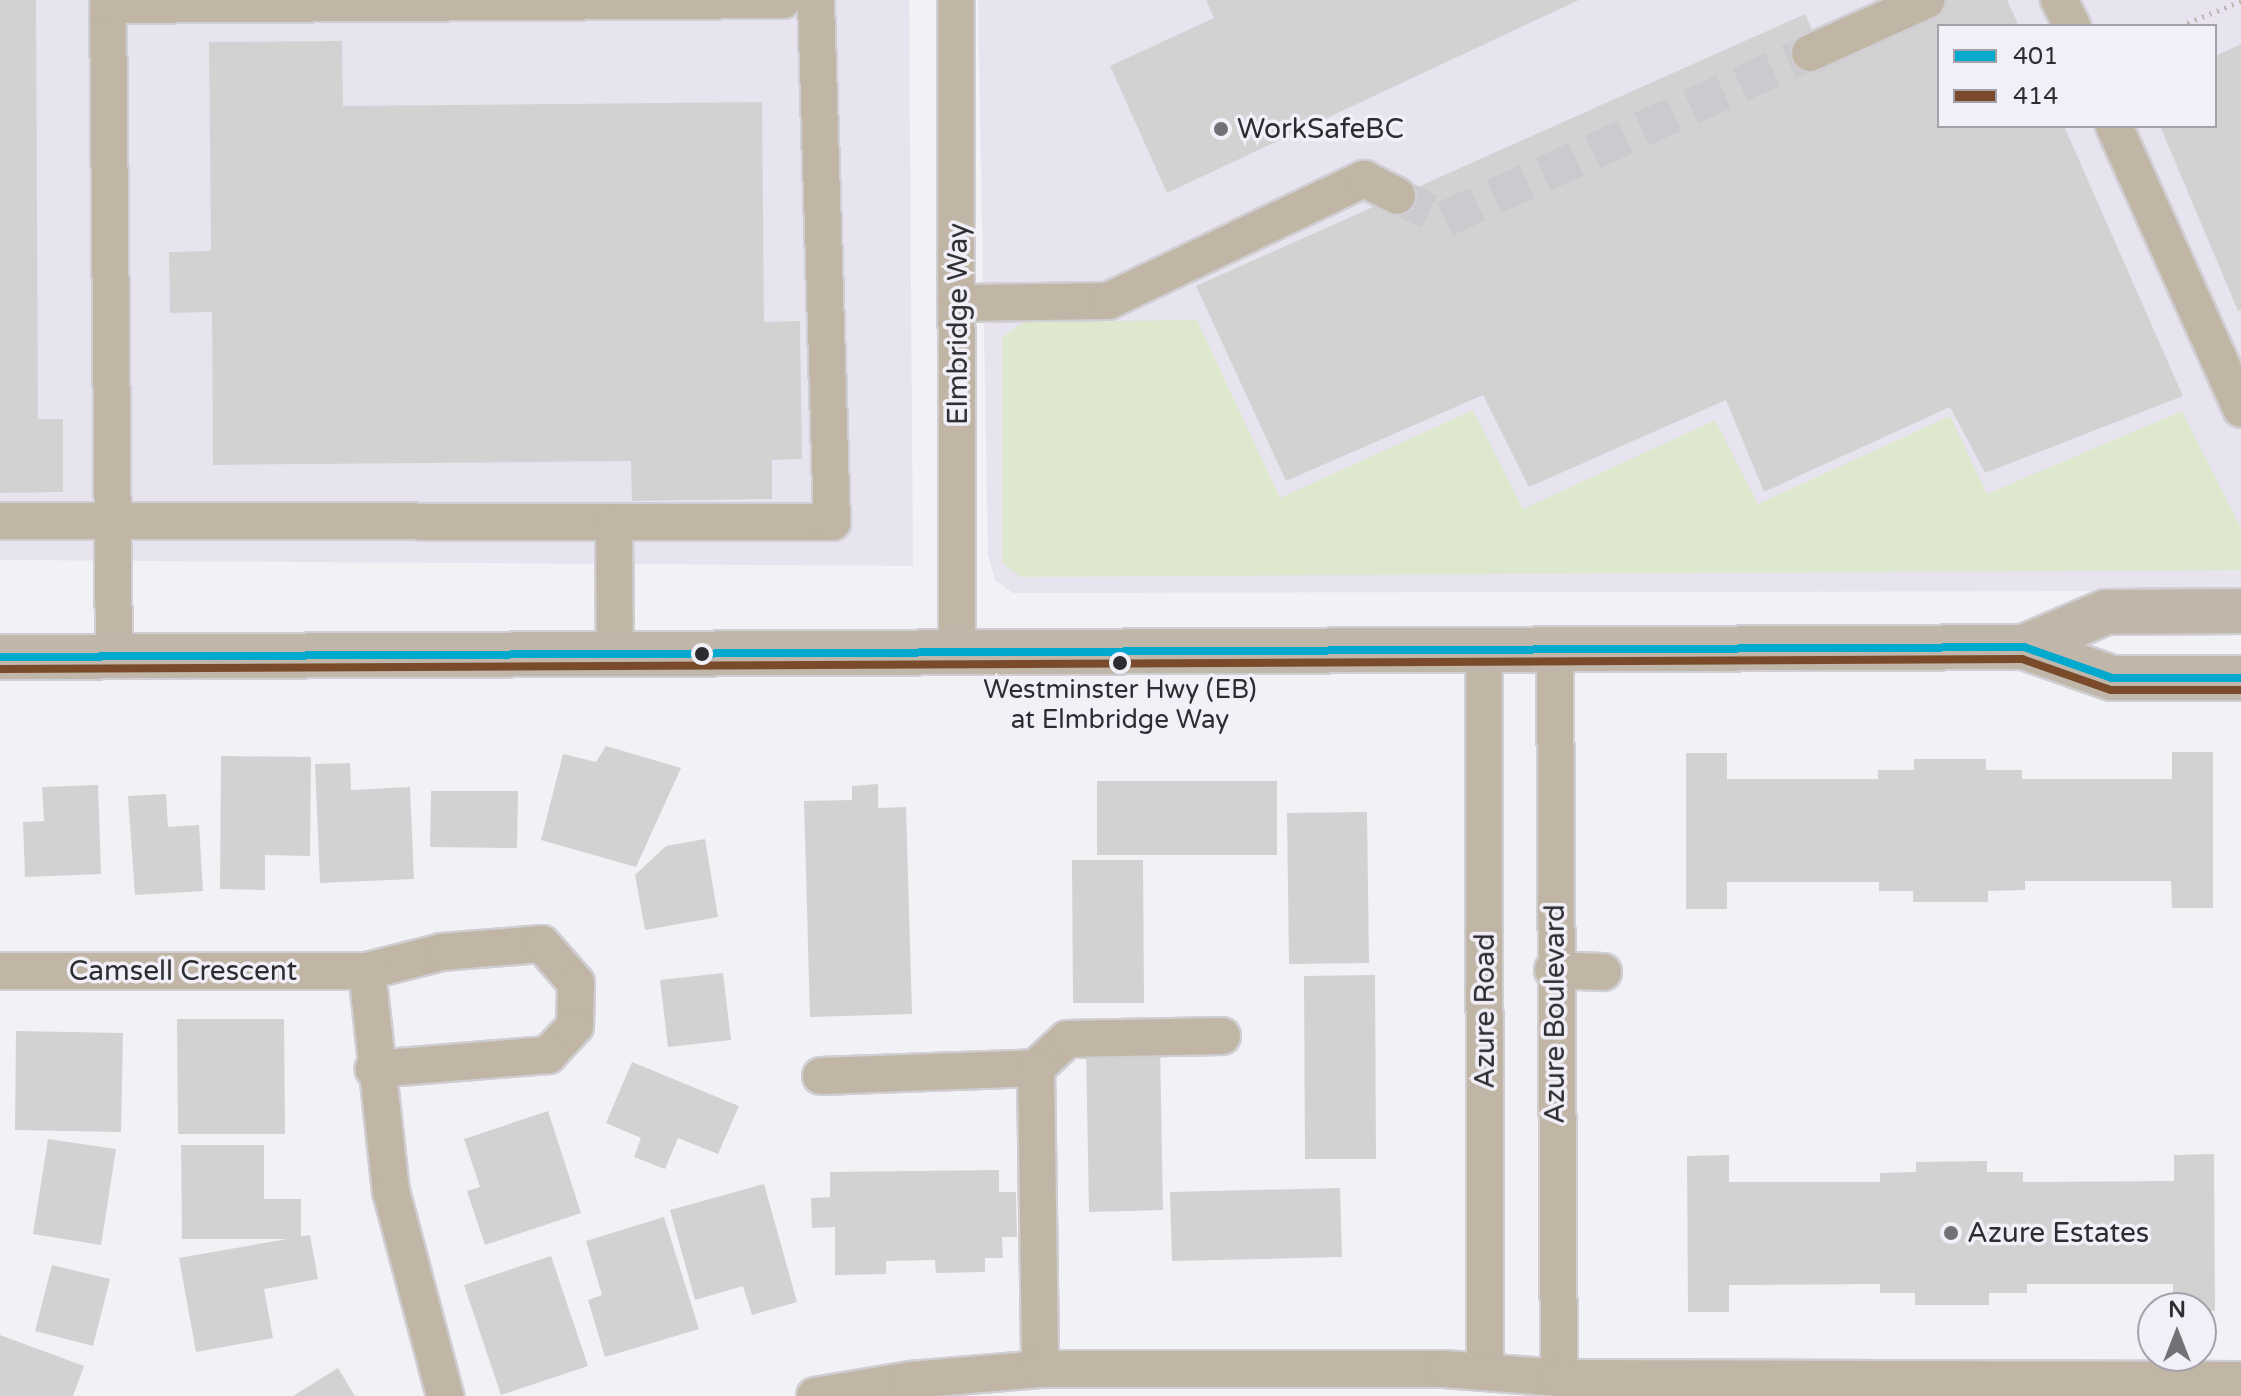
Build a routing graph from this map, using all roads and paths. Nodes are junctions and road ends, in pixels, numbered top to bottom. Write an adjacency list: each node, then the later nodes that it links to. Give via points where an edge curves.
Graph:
1 (783, 0): 7 (street)
2 (816, 0): 17 (street, via 832,522)
3 (956, 0): 13 (street, Elmbridge Way)
4 (1927, 0): 10 (street)
5 (2059, 0): 8 (street)
6 (2241, 1): 9 (path)
7 (108, 2): 16 (street)
8 (2071, 24)
9 (2185, 24)
10 (1810, 53)
11 (2115, 128): 14 (street)
12 (1397, 196): 13 (street, via 1364,179 1108,301)
13 (960, 303): 20 (street, Elmbridge Way)
14 (2239, 399)
15 (0, 521): 16 (street)
16 (113, 521): 17 (street); 24 (street)
17 (614, 522): 23 (street)
18 (2241, 611): 19 (main road, via 2106,612)
19 (2024, 647): 21 (main road); 26 (main road, via 2112,678)
20 (957, 649): 22 (main road); 23 (main road)
21 (1555, 649): 22 (main road); 27 (street, Azure Boulevard)
22 (1484, 650): 36 (street, Azure Road)
23 (615, 653): 24 (main road)
24 (114, 656): 25 (main road)
25 (0, 657)
26 (2241, 678)
27 (1553, 970): 30 (street); 37 (street, Azure Boulevard)
28 (0, 971): 29 (street, Camsell Crescent)
29 (367, 971): 33 (street); 33 (street, Camsell Crescent, via 442,952 542,944 576,983 575,1026 548,1055)
30 (1603, 972)
31 (1222, 1036): 32 (street, via 1067,1039)
32 (1036, 1068): 34 (street); 35 (street)
33 (374, 1069): 41 (street, via 391,1191)
34 (821, 1076)
35 (1040, 1369): 39 (street); 42 (street, via 910,1380)
36 (1485, 1371): 37 (street); 40 (street)
37 (1559, 1378): 38 (street)
38 (2241, 1380)
39 (1186, 1382): 40 (street)
40 (1264, 1382)
41 (445, 1396)
42 (815, 1396)

